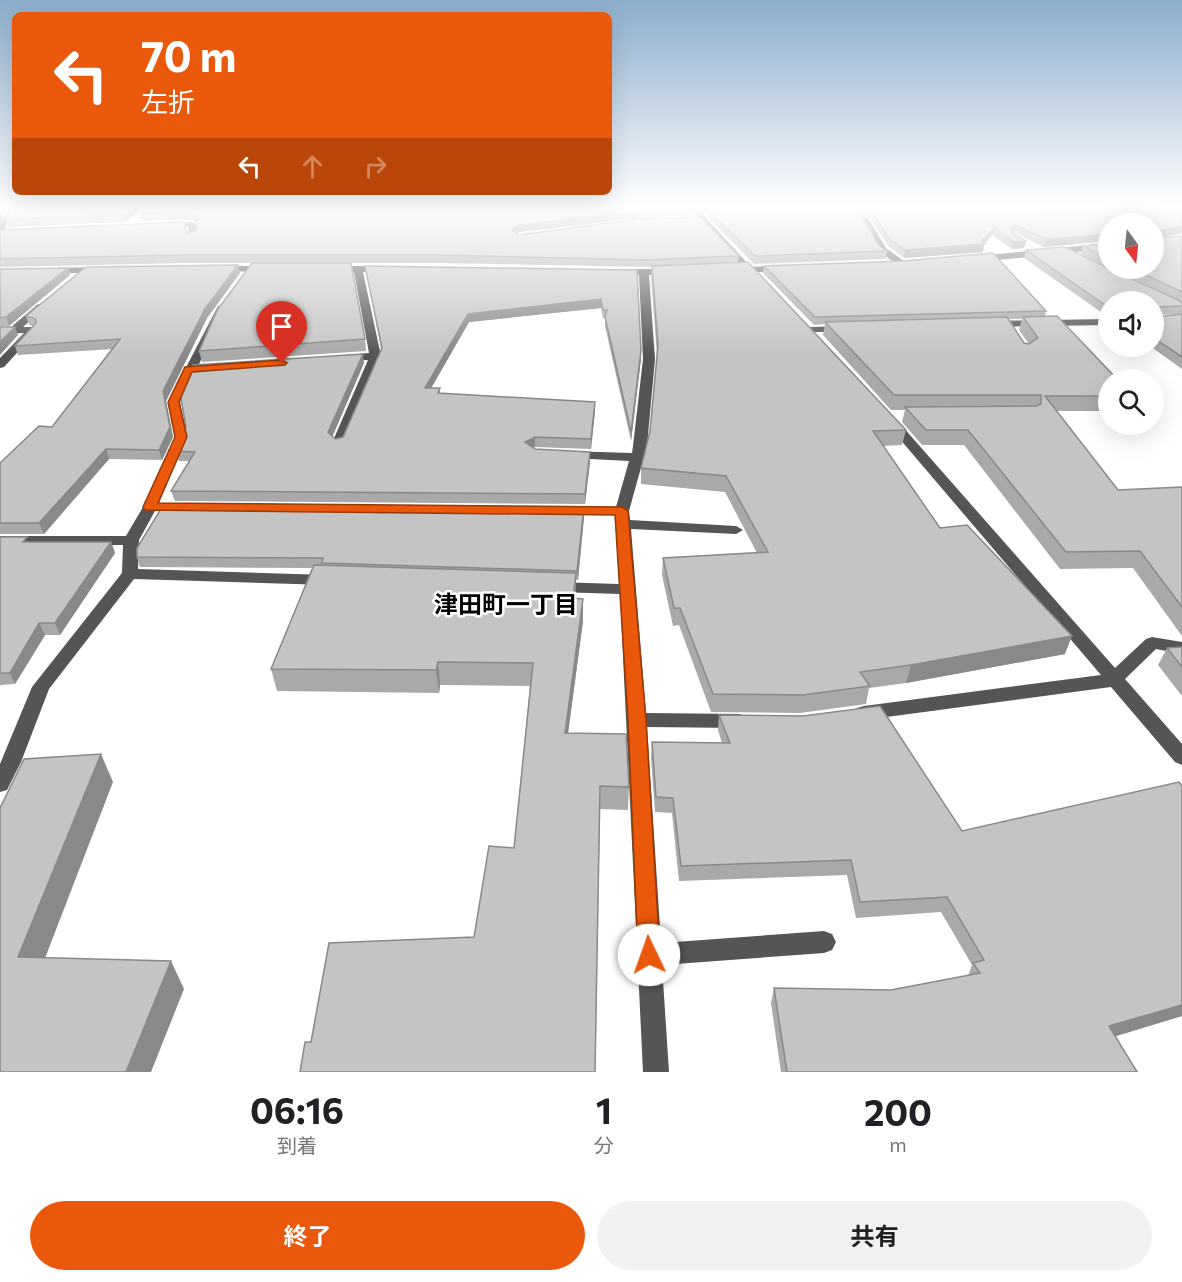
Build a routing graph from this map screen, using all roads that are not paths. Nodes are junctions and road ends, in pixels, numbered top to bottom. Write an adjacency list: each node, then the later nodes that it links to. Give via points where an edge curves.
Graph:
1 (735, 255): 20 (street)
2 (890, 255): 7 (street)
3 (1020, 255): 5 (street)
4 (1073, 255): 6 (street)
5 (970, 259)
6 (1086, 261)
7 (901, 263): 8 (street); 9 (street)
8 (913, 263)
9 (889, 264)
10 (205, 268): 18 (street)
11 (795, 268): 20 (street)
12 (118, 269): 17 (street)
13 (282, 269): 18 (street)
14 (326, 269): 15 (street)
15 (358, 269): 16 (street); 34 (street)
16 (393, 269)
17 (86, 270): 21 (street); 25 (street)
18 (250, 270): 41 (street, via 214,319 194,369 174,402 181,437)
19 (725, 270): 20 (street)
20 (749, 270): 26 (street)
21 (43, 271)
22 (608, 272): 24 (street)
23 (679, 272): 24 (street)
24 (644, 273): 40 (street, via 649,359)
25 (68, 285)
26 (764, 285)
27 (49, 300): 32 (street)
28 (1098, 323): 29 (street, via 1011,329)
29 (977, 325)
30 (858, 328): 33 (street, via 806,326)
31 (0, 331): 32 (street)
32 (12, 331): 36 (street, via 33,330)
33 (825, 347)
34 (375, 357): 35 (street); 38 (street)
35 (328, 360)
36 (0, 365)
37 (909, 416): 53 (street, via 883,412)
38 (338, 443)
39 (557, 454): 40 (street)
40 (637, 458): 44 (street)
41 (150, 507): 42 (street); 46 (street)
42 (197, 507)
43 (551, 510): 44 (street)
44 (622, 518): 45 (street); 51 (street)
45 (736, 530)
46 (131, 540): 47 (street); 48 (street)
47 (0, 541)
48 (130, 574): 49 (street); 58 (street, via 40,687)
49 (343, 580)
50 (545, 586): 51 (street)
51 (628, 589): 55 (street)
52 (1182, 648): 53 (street, via 1152,643)
53 (1113, 680): 54 (street); 57 (street)
54 (846, 715)
55 (637, 720): 56 (street); 61 (street)
56 (753, 721)
57 (1182, 757)
58 (6, 761): 59 (street)
59 (0, 784)
60 (824, 942): 61 (street)
61 (649, 955): 62 (street)
62 (656, 1072)

